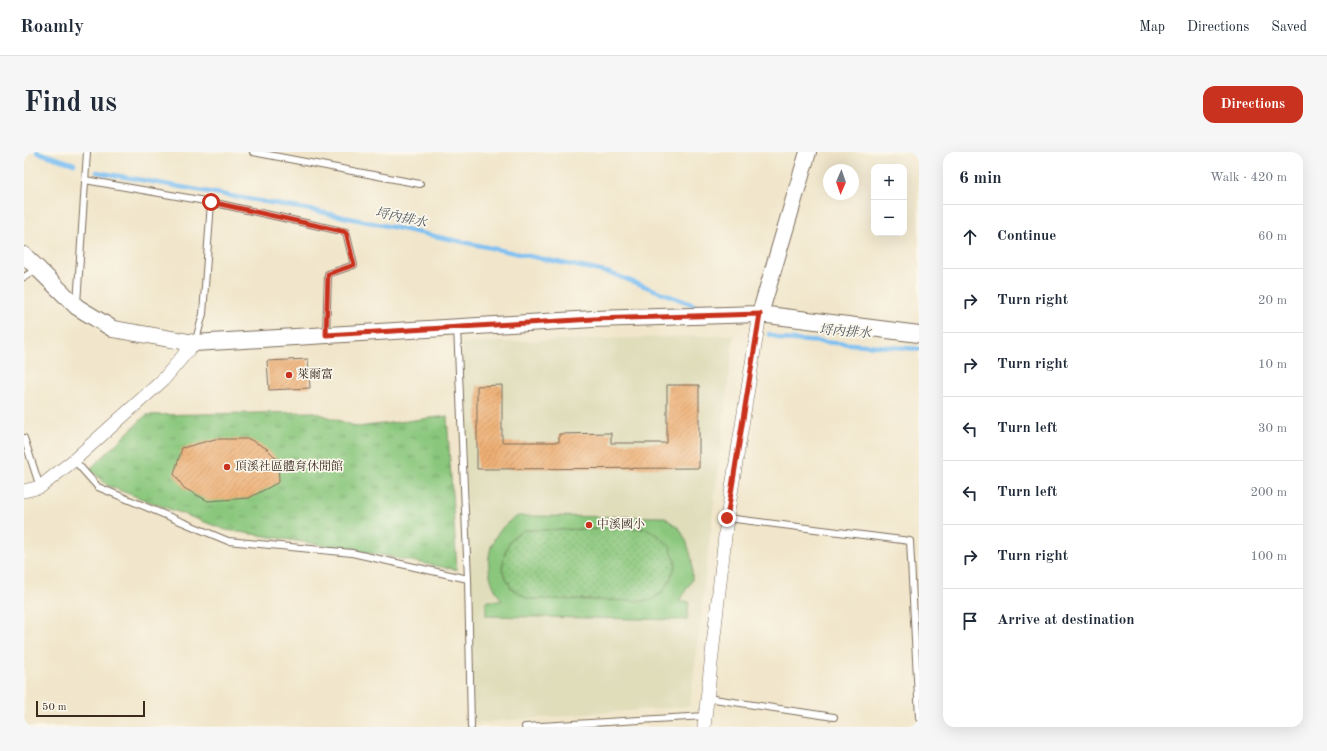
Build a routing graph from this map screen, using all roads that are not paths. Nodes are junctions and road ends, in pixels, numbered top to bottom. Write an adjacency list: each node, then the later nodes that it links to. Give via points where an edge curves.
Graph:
1 (87, 152): 4 (lane)
2 (254, 152): 5 (lane)
3 (808, 152): 10 (street)
4 (85, 180): 6 (lane); 9 (lane)
5 (420, 184)
6 (211, 202): 13 (lane, via 346,232 354,265 328,274); 14 (lane, via 203,314)
7 (24, 255): 8 (street)
8 (31, 273): 9 (street)
9 (77, 307): 14 (street, via 114,329)
10 (760, 314): 11 (street, via 600,318); 12 (street); 19 (street)
11 (457, 327): 13 (street); 20 (lane)
12 (919, 334)
13 (326, 335): 14 (street)
14 (194, 344): 16 (street, via 163,380)
15 (24, 438): 17 (lane)
16 (74, 460): 17 (street); 20 (lane, via 98,487 228,541 352,553)
17 (40, 488): 18 (street)
18 (24, 490)
19 (727, 518): 21 (street); 23 (lane, via 910,541)
20 (468, 579): 25 (lane)
21 (707, 698): 22 (lane); 24 (street)
22 (834, 717)
23 (919, 718)
24 (704, 721): 26 (lane)
25 (471, 727)
26 (524, 727)

